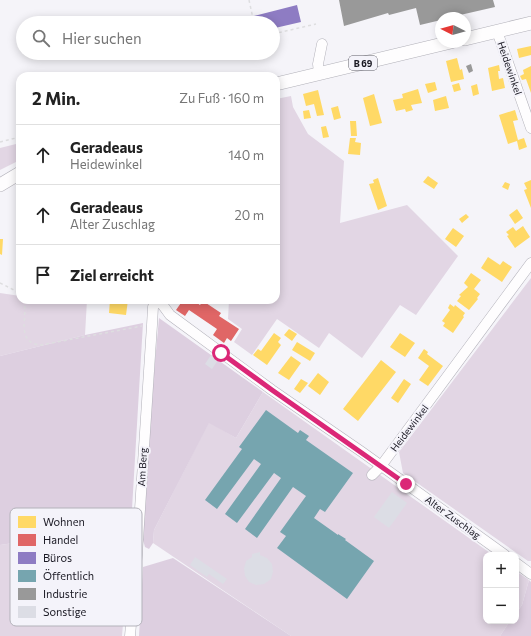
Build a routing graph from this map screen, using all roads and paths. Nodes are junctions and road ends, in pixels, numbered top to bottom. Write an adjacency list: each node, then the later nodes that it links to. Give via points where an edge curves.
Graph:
1 (249, 0): 2 (path)
2 (252, 16)
3 (531, 22): 5 (main road)
4 (316, 24): 6 (path)
5 (497, 31): 7 (main road); 12 (street, Heidewinkel)
6 (280, 32)
7 (471, 38)
8 (322, 44): 10 (street)
9 (435, 46): 10 (main road, B 69)
10 (319, 73): 11 (main road, B 69)
11 (280, 83)
12 (531, 128)
13 (16, 138): 14 (path)
14 (0, 142)
15 (16, 175): 16 (main road)
16 (0, 185)
17 (531, 264): 24 (street, Heidewinkel)
18 (0, 283): 19 (path)
19 (16, 291)
20 (24, 304): 23 (path, via 26,337 35,345)
21 (155, 304): 23 (street, Am Berg)
22 (161, 304): 24 (street, via 170,315)
23 (152, 325): 26 (street, Am Berg)
24 (381, 466): 25 (street, Heidewinkel); 27 (street, Alter Zuschlag)
25 (372, 476)
26 (140, 508)
27 (501, 552)
28 (519, 565): 29 (street)
29 (531, 574)
30 (131, 626): 31 (street, Am Berg)
31 (130, 636)

